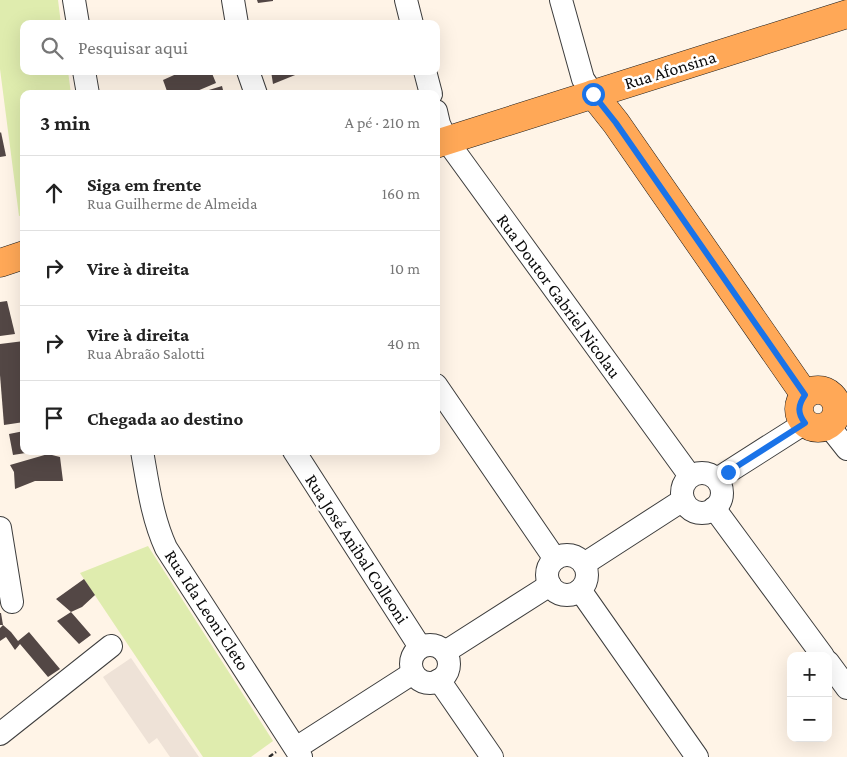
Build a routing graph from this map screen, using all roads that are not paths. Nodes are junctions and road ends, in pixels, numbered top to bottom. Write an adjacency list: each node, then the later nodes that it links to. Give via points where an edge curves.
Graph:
1 (74, 0): 7 (street)
2 (233, 0): 8 (street)
3 (406, 0): 9 (street)
4 (561, 0): 13 (street)
5 (832, 0): 13 (main road, Rua Afonsina)
6 (847, 14): 13 (main road, Rua Afonsina)
7 (77, 20)
8 (236, 20)
9 (411, 20)
10 (85, 75): 14 (street)
11 (249, 75): 15 (street)
12 (426, 75): 16 (street)
13 (588, 86): 17 (main road, Rua Afonsina); 24 (main road, via 805,395 816,390 833,398)
14 (87, 90)
15 (255, 90)
16 (431, 90)
17 (440, 129)
18 (440, 130): 28 (street, Rua Doutor Gabriel Nicolau)
19 (20, 256): 20 (main road)
20 (0, 263)
21 (20, 274): 22 (main road)
22 (0, 281)
23 (440, 391): 33 (street)
24 (829, 412): 25 (street); 29 (street)
25 (847, 449)
26 (143, 455): 47 (street, Rua Ida Leoni Cleto, via 158,531 166,548)
27 (297, 455): 39 (street, Rua José Anibal Colleoni)
28 (690, 476): 29 (street, via 707,473); 30 (street, via 682,490)
29 (717, 479): 31 (street, via 722,491)
30 (683, 500): 31 (street, via 697,512 709,512); 34 (street)
31 (714, 508): 41 (street)
32 (0, 528): 37 (street)
33 (555, 559): 34 (street, via 574,556); 35 (street, via 548,568)
34 (584, 564): 36 (street, via 587,575)
35 (550, 586): 36 (street, via 567,595); 40 (street)
36 (580, 590): 49 (street)
37 (12, 602)
38 (111, 646): 46 (street)
39 (420, 647): 40 (street, via 438,646); 43 (street, via 412,659)
40 (445, 652): 44 (street, via 449,666)
41 (820, 652)
42 (832, 667): 45 (street)
43 (413, 673): 44 (street, via 422,681); 47 (street)
44 (439, 680): 48 (street)
45 (847, 688)
46 (0, 734)
47 (298, 752)
48 (492, 757)
49 (696, 757)

